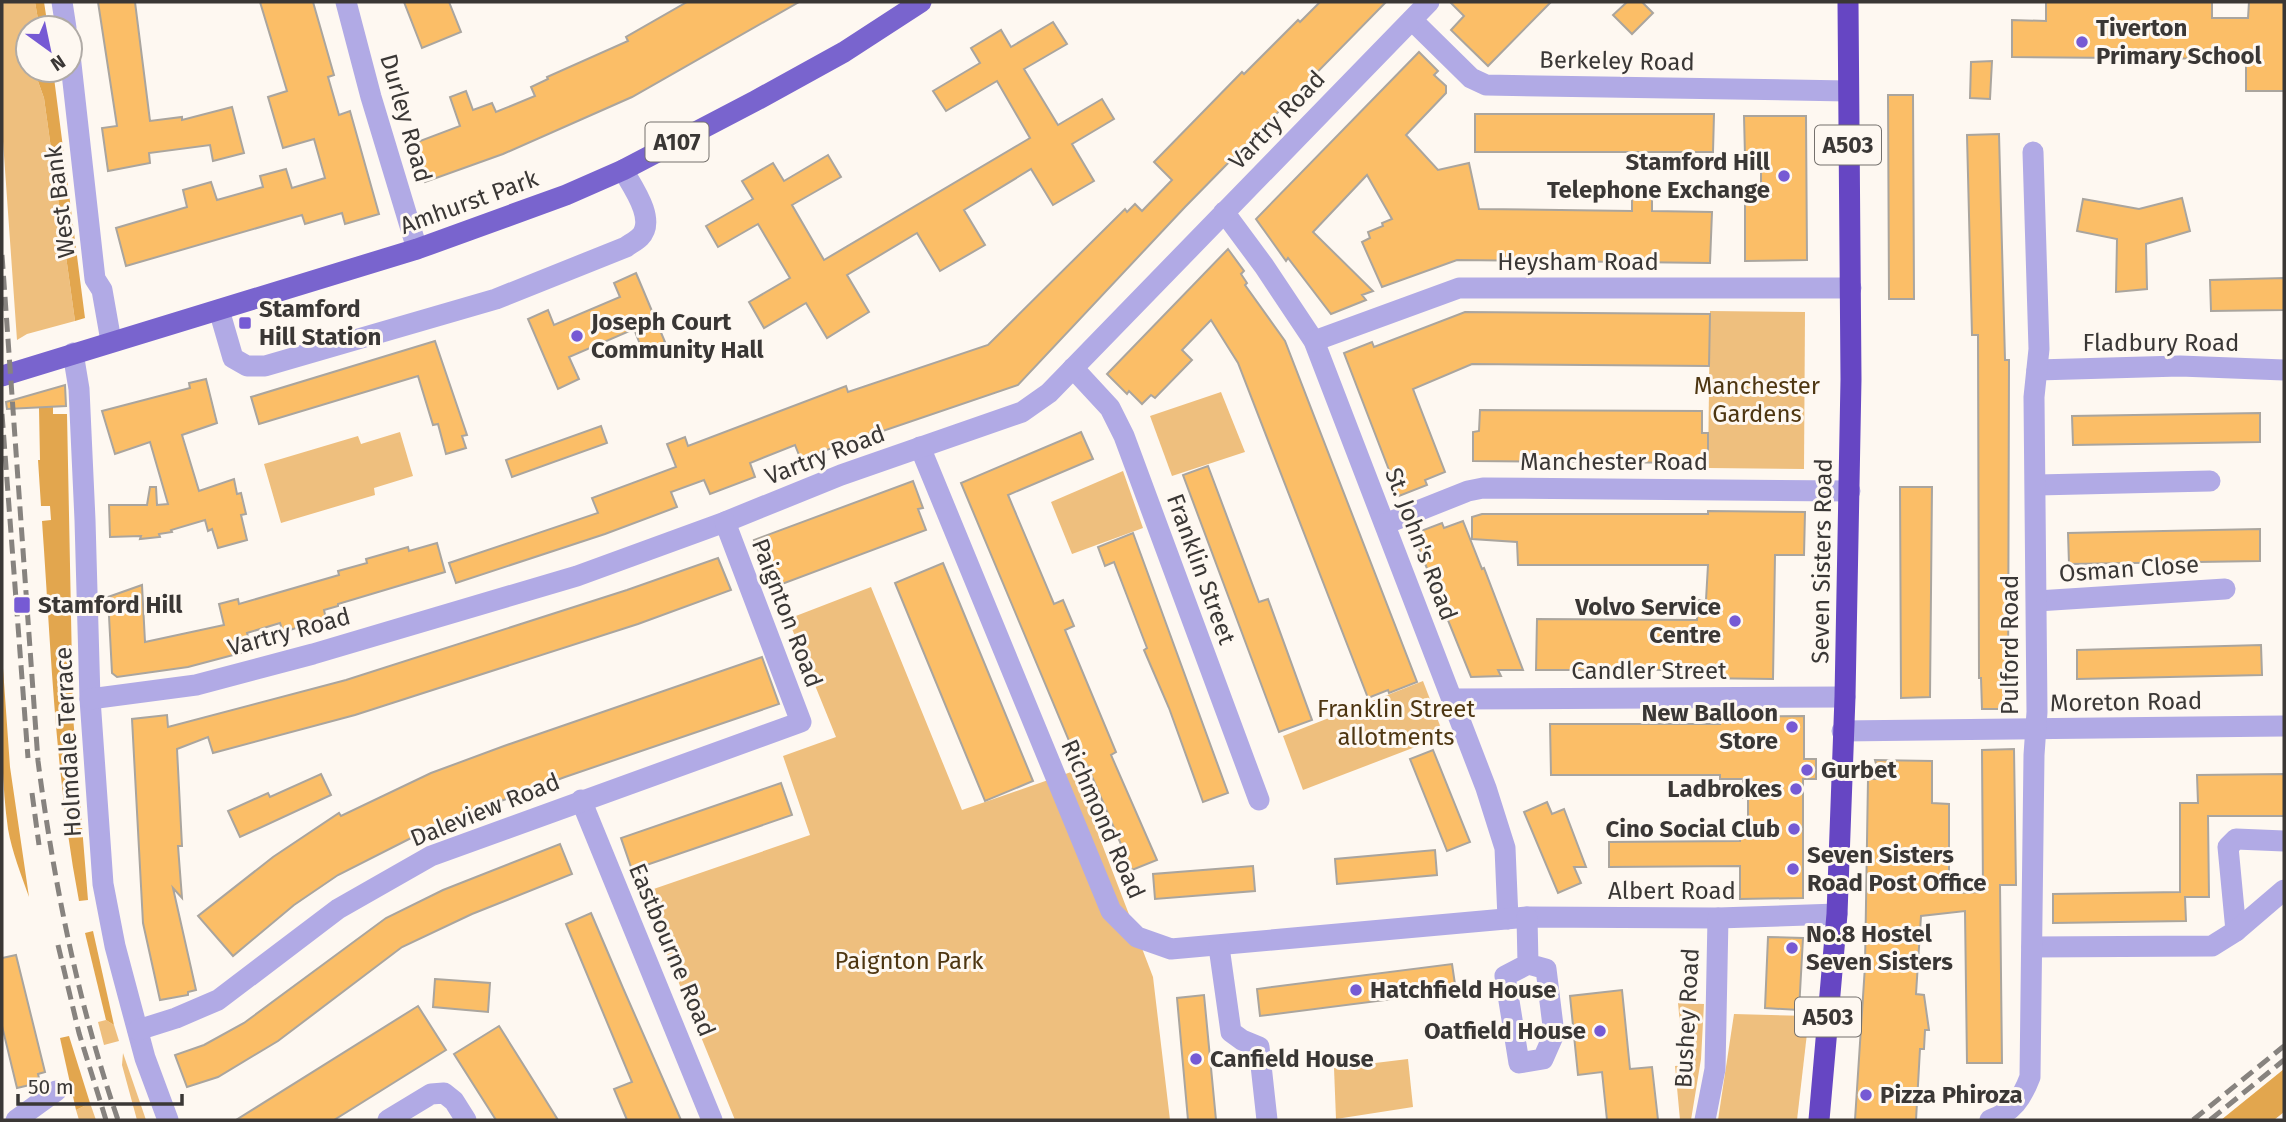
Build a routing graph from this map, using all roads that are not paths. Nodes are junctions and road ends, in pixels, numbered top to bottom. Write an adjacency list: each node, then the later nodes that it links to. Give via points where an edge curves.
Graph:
1 (346, 2): 11 (street, Durley Road)
2 (921, 2): 9 (main road, Amhurst Park / A107, via 844,51)
3 (1429, 2): 5 (street, Vartry Road)
4 (1847, 2): 7 (highway, Seven Sisters Road / A503)
5 (1412, 20): 7 (street, Berkeley Road, via 1471,78 1486,85); 10 (street, Vartry Road)
6 (73, 84): 14 (street, West Bank, via 95,279 102,290)
7 (1848, 90): 12 (highway, Seven Sisters Road / A503)
8 (2033, 152): 18 (street, Pulford Road)
9 (623, 170): 11 (main road, Amhurst Park / A107); 13 (street, via 647,223 642,236 626,247 496,299 265,366 247,366 233,358)
10 (1224, 212): 15 (street, St. John's Road); 17 (street, Vartry Road)
11 (417, 249): 13 (main road, Amhurst Park / A107)
12 (1850, 288): 15 (street, Heysham Road, via 1459,288); 24 (highway, Seven Sisters Road / A503)
13 (219, 310): 14 (main road, Amhurst Park / A107)
14 (111, 341): 16 (main road, Amhurst Park / A107)
15 (1314, 341): 26 (street, St. John's Road)
16 (74, 353): 20 (main road, Amhurst Park / A107); 30 (street, Holmdale Terrace, via 85,507)
17 (1073, 368): 21 (street, Vartry Road, via 1022,412); 37 (street, Franklin Street, via 1110,408 1124,436)
18 (2037, 370): 19 (street, Fladbury Road, via 2180,366); 23 (street, Pulford Road)
19 (2284, 370)
20 (2, 376)
21 (920, 447): 25 (street, Vartry Road); 44 (street, Richmond Road, via 1111,911 1137,937 1171,949)
22 (2210, 481): 23 (street)
23 (2037, 485): 28 (street, Pulford Road)
24 (1850, 491): 26 (street, Manchester Road, via 1483,488); 29 (highway, Seven Sisters Road / A503)
25 (725, 522): 30 (street, Vartry Road, via 577,576 313,654 195,685); 32 (street, Paignton Road)
26 (1385, 524): 31 (street, St. John's Road)
27 (2225, 589): 28 (street, Osman Close)
28 (2037, 601): 34 (street, Pulford Road)
29 (1845, 697): 31 (street, Candler Street); 35 (highway, Seven Sisters Road / A503)
30 (90, 699): 47 (street, Holmdale Terrace, via 103,884)
31 (1453, 699): 41 (street, St. John's Road, via 1505,848)
32 (801, 722): 36 (street, Daleview Road)
33 (2284, 726): 34 (street, Moreton Road)
34 (2036, 729): 35 (street, Moreton Road); 45 (street, Pulford Road)
35 (1842, 731): 40 (highway, Seven Sisters Road / A503)
36 (581, 800): 47 (street, Daleview Road, via 431,856 338,909 218,1000); 53 (street, Eastbourne Road)
37 (1259, 800)
38 (2284, 841): 43 (street, via 2236,839 2228,847)
39 (2284, 890): 43 (street)
40 (1837, 914): 42 (street, Albert Road); 56 (highway, Seven Sisters Road / A503)
41 (1518, 918): 42 (street, Albert Road); 44 (street, Richmond Road); 46 (street, St. John's Road)
42 (1718, 918): 55 (street, Bushey Road, via 1715,1069)
43 (2236, 931): 45 (street, via 2212,946)
44 (1219, 947): 54 (street, via 1231,1032 1259,1047)
45 (2032, 947): 57 (street, Pulford Road, via 2030,1077 2022,1098)
46 (1528, 964)
47 (138, 1030): 50 (street, Holmdale Terrace)
48 (56, 1091): 49 (street)
49 (16, 1120)
50 (168, 1120)
51 (388, 1120): 52 (street, via 431,1094 444,1093)
52 (466, 1120)
53 (712, 1120)
54 (1267, 1120)
55 (1705, 1120)
56 (1819, 1120)
57 (1990, 1120)

